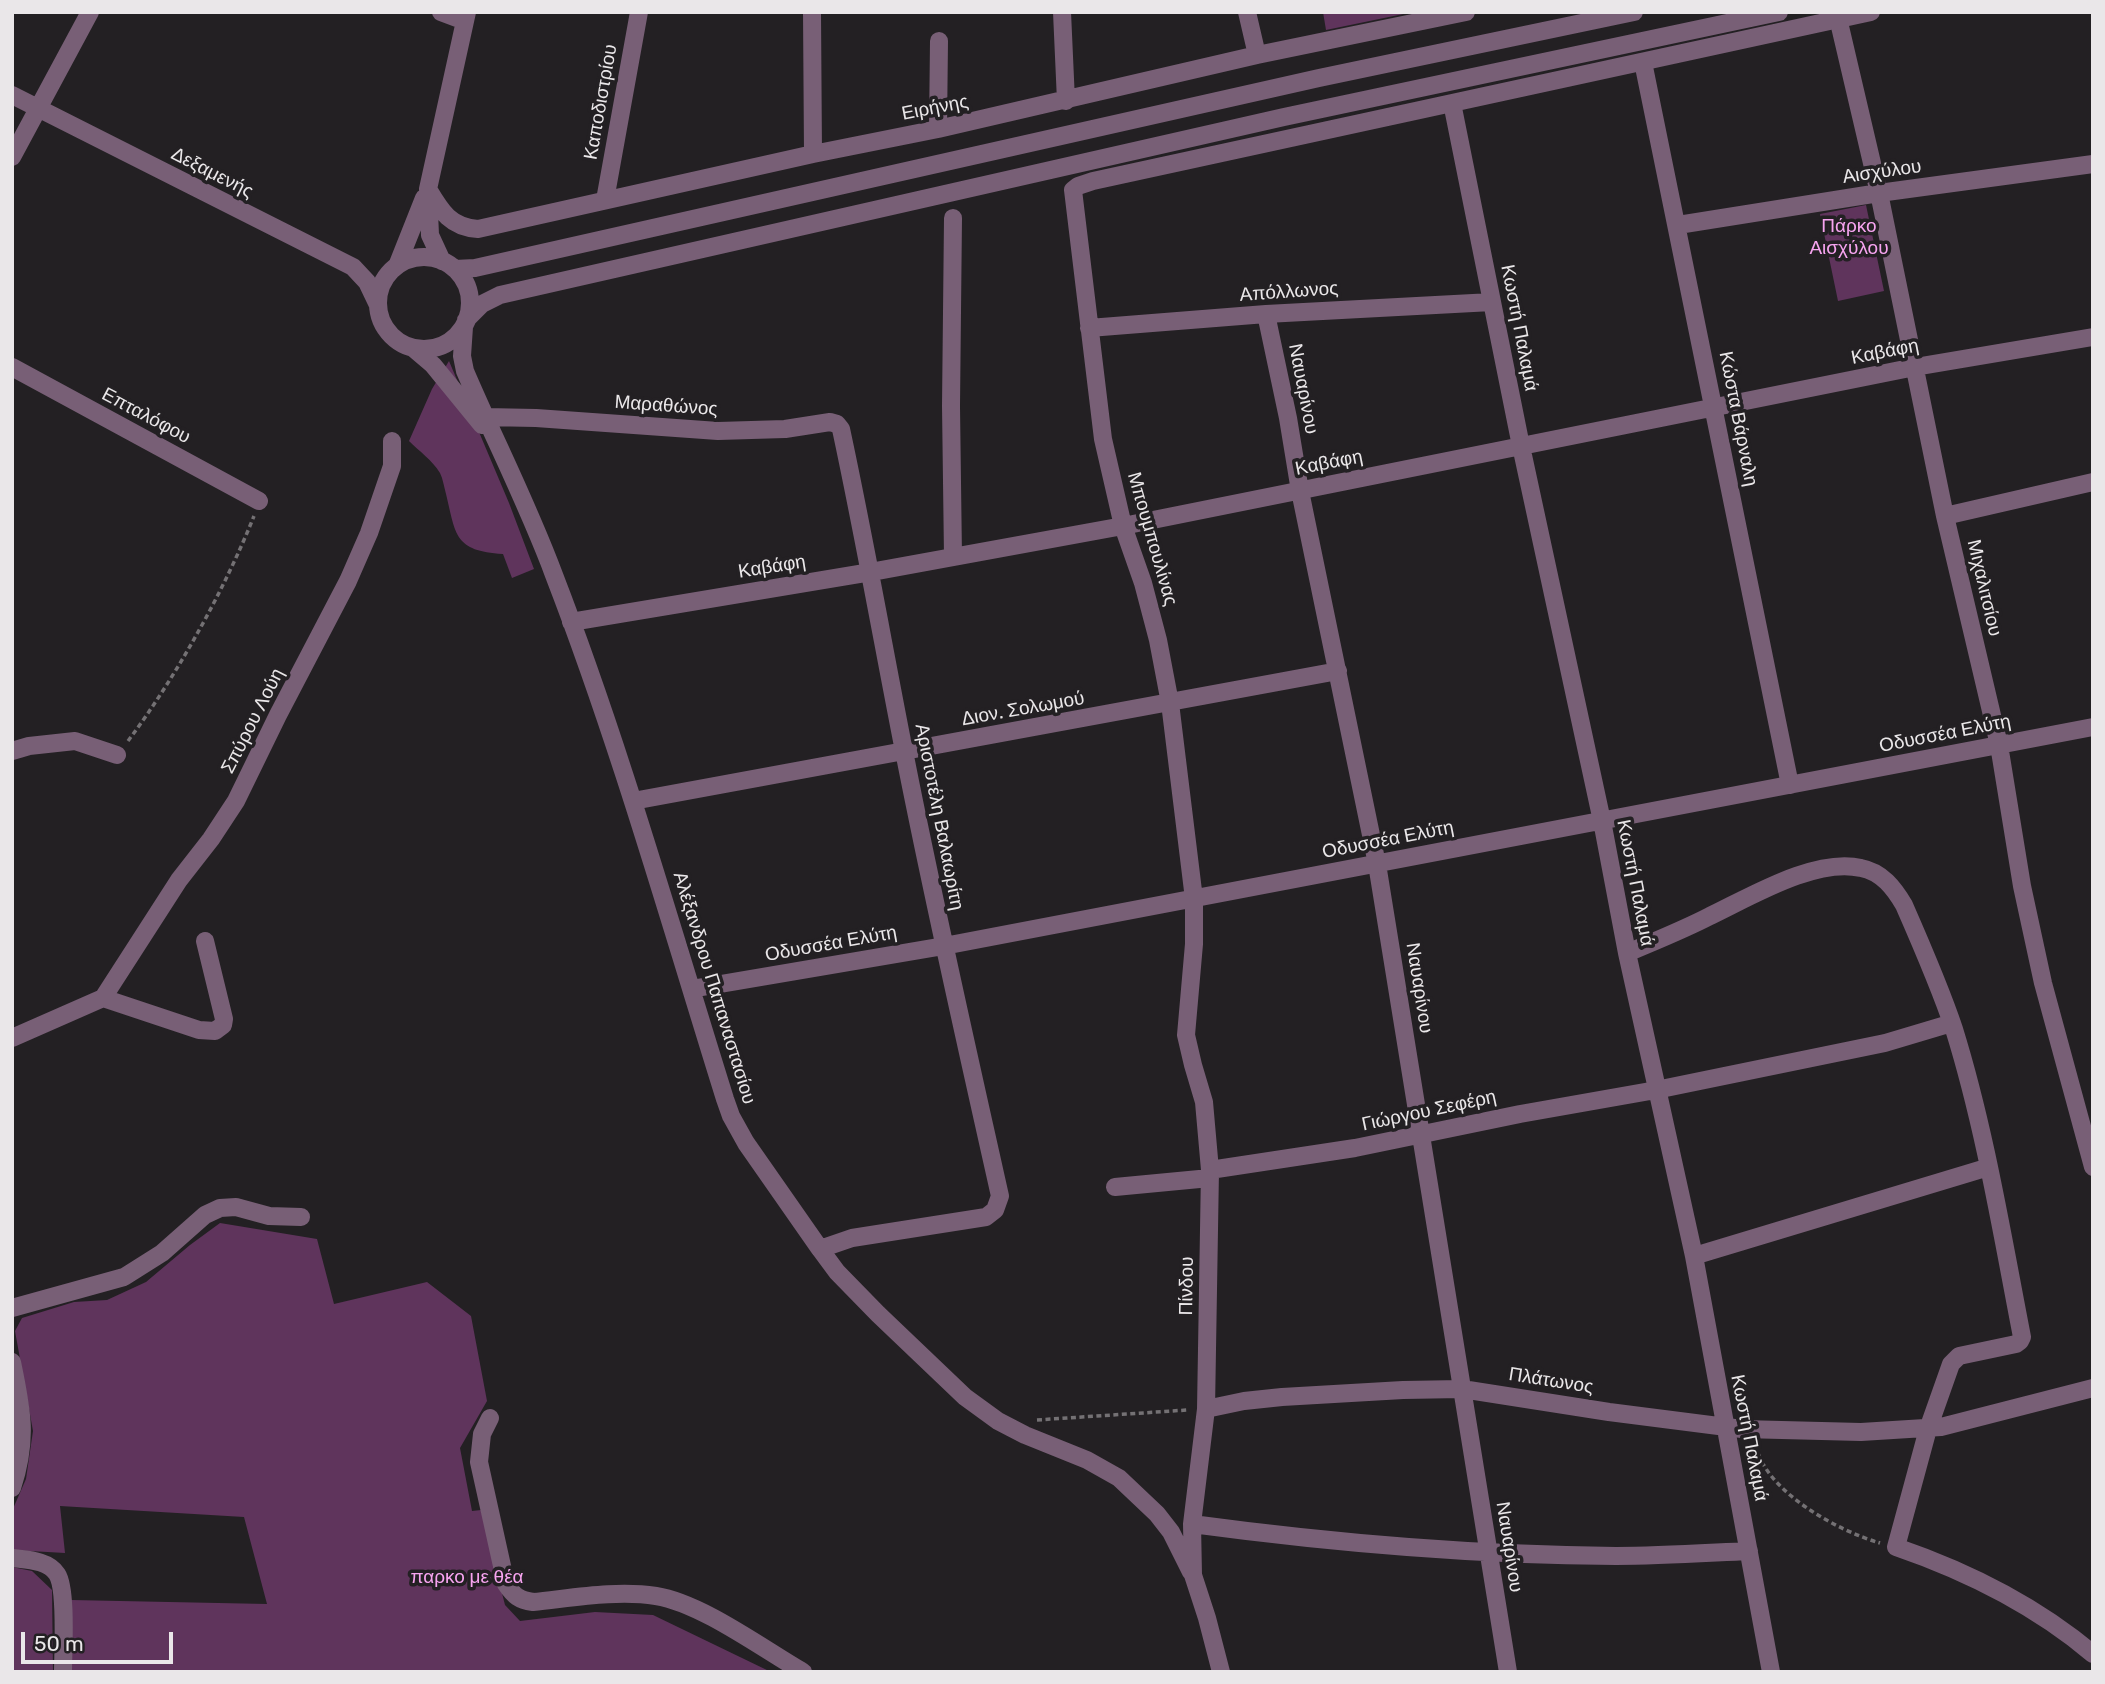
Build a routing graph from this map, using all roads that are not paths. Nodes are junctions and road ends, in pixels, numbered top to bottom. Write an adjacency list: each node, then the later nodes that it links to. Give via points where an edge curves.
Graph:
1 (90, 12): 19 (street)
2 (441, 12): 11 (street)
3 (639, 12): 26 (street, Καποδιστρίου)
4 (812, 12): 21 (street)
5 (1062, 12): 17 (street)
6 (1247, 12): 14 (street)
7 (1466, 12): 14 (street, Ειρήνης)
8 (1634, 12): 29 (street, via 488,265)
9 (1779, 12): 34 (street, via 1284,117 500,295 482,304)
10 (1871, 12): 12 (street)
11 (466, 17): 24 (street)
12 (1838, 18): 15 (street); 25 (street, Μιχαλιτσίου)
13 (940, 41): 20 (street)
14 (1257, 55): 17 (street, Ειρήνης)
15 (1643, 62): 18 (street); 28 (street, Κώστα Βάρναλη)
16 (12, 95): 19 (street, Δεξαμενής)
17 (1066, 101): 20 (street, Ειρήνης)
18 (1452, 103): 31 (street, Κωστή Παλαμά); 35 (street, Μπουμπουλίνας, via 1078,186 1073,190)
19 (38, 108): 22 (street); 32 (street, Δεξαμενής, via 353,267)
20 (938, 130): 21 (street, Ειρήνης)
21 (813, 154): 26 (street, Ειρήνης)
22 (12, 157)
23 (2093, 164): 25 (street, Αισχύλου)
24 (428, 188): 26 (street, Ειρήνης, via 454,222 478,229); 29 (street, via 430,235); 30 (street)
25 (1879, 193): 28 (street, Αισχύλου); 39 (street, Μιχαλιτσίου)
26 (605, 200)
27 (953, 218): 51 (street)
28 (1678, 225): 40 (street, Κώστα Βάρναλη)
29 (449, 265): 30 (street, via 427,257); 34 (street, via 465,282 470,297)
30 (397, 266): 32 (street, via 386,277)
31 (1492, 302): 33 (street, Απόλλωνος); 45 (street, Κωστή Παλαμά)
32 (378, 305): 37 (street, via 388,332)
33 (1266, 314): 35 (street, Απόλλωνος); 47 (street, Ναυαρίνου)
34 (465, 324): 37 (street, via 442,346); 41 (street, Αλέξανδρου Παπαναστασίου, via 465,371)
35 (1089, 328): 50 (street, Μπουμπουλίνας, via 1103,439)
36 (2093, 337): 39 (street, Καβάφη)
37 (413, 348): 44 (street, via 433,365)
38 (12, 367): 48 (street, Επταλόφου)
39 (1915, 367): 40 (street, Καβάφη); 49 (street, Μιχαλιτσίου)
40 (1714, 407): 45 (street, Καβάφη); 61 (street, Κώστα Βάρναλη)
41 (485, 417): 42 (street, Μαραθώνος, via 718,431 830,422); 44 (street, Αλέξανδρου Παπαναστασίου)
42 (841, 429): 52 (street, Αριστοτέλη Βαλαωρίτη)
43 (392, 440): 70 (street, Σπύρου Λούη, via 392,466 369,533 236,801 178,880)
44 (496, 441): 53 (street, Αλέξανδρου Παπαναστασίου, via 535,525)
45 (1521, 446): 47 (street, Καβάφη); 63 (street, Κωστή Παλαμά)
46 (2093, 482): 49 (street)
47 (1300, 491): 50 (street, Καβάφη); 54 (street, Ναυαρίνου)
48 (259, 501)
49 (1945, 516): 57 (street, Μιχαλιτσίου)
50 (1123, 526): 51 (street, Καβάφη); 55 (street, Μπουμπουλίνας, via 1143,583)
51 (953, 558): 52 (street, Καβάφη)
52 (871, 572): 53 (street, Καβάφη); 59 (street, Αριστοτέλη Βαλαωρίτη)
53 (571, 622): 62 (street, Αλέξανδρου Παπαναστασίου)
54 (1338, 671): 55 (street, Διον. Σολωμού); 64 (street, Ναυαρίνου)
55 (1170, 703): 59 (street, Διον. Σολωμού); 65 (street, Μπουμπουλίνας)
56 (2093, 727): 57 (street, Οδυσσέα Ελύτη)
57 (1999, 745): 61 (street, Οδυσσέα Ελύτη); 75 (street, Μιχαλιτσίου, via 2043,983)
58 (12, 751): 60 (street, via 75,741)
59 (904, 752): 62 (street, Διον. Σολωμού); 67 (street, Αριστοτέλη Βαλαωρίτη)
60 (117, 755)
61 (1790, 785): 63 (street, Οδυσσέα Ελύτη)
62 (633, 801): 69 (street, Αλέξανδρου Παπαναστασίου)
63 (1602, 821): 64 (street, Οδυσσέα Ελύτη); 68 (street, Κωστή Παλαμά)
64 (1377, 864): 65 (street, Οδυσσέα Ελύτη); 74 (street, Ναυαρίνου)
65 (1194, 899): 67 (street, Οδυσσέα Ελύτη); 78 (street, Πίνδου, via 1186,1035 1204,1102)
66 (205, 941): 70 (street, via 224,1019 220,1029 199,1030)
67 (944, 946): 69 (street, Οδυσσέα Ελύτη); 81 (street, Αριστοτέλη Βαλαωρίτη, via 999,1203 986,1217 852,1238)
68 (1627, 953): 71 (street, via 1787,880 1822,869 1859,867 1889,883 1904,905); 73 (street, Κωστή Παλαμά)
69 (691, 989): 81 (street, Αλέξανδρου Παπαναστασίου, via 737,1128)
70 (103, 998): 72 (street)
71 (1951, 1023): 73 (street, Γιώργου Σεφέρη, via 1885,1043); 76 (street)
72 (12, 1038)
73 (1656, 1090): 74 (street, Γιώργου Σεφέρη); 82 (street, Κωστή Παλαμά)
74 (1422, 1134): 78 (street, Γιώργου Σεφέρη); 86 (street, Ναυαρίνου)
75 (2090, 1146): 77 (street, Μιχαλιτσίου)
76 (1989, 1167): 82 (street); 90 (street, via 2022,1337 2016,1344 1955,1359)
77 (2093, 1167)
78 (1210, 1174): 79 (street, Γιώργου Σεφέρη); 87 (street, Πίνδου)
79 (1115, 1187)
80 (301, 1217): 83 (street, via 220,1208 124,1277)
81 (820, 1249): 96 (street, Αλέξανδρου Παπαναστασίου, via 878,1314 965,1397 998,1422 1119,1478 1171,1532)
82 (1694, 1256): 89 (street, Κωστή Παλαμά)
83 (12, 1308)
84 (12, 1362): 91 (street, via 23,1430)
85 (2093, 1388): 90 (street, Πλάτωνος)
86 (1461, 1389): 87 (street, Πλάτωνος, via 1282,1397); 89 (street, Πλάτωνος); 94 (street, Ναυαρίνου)
87 (1206, 1409): 92 (street, Πίνδου)
88 (490, 1418): 99 (street, via 480,1442 480,1472 506,1584 514,1596 533,1602 658,1596 705,1615)
89 (1725, 1427): 90 (street, Πλάτωνος, via 1861,1432); 93 (street, Κωστή Παλαμά)
90 (1928, 1429): 97 (street, via 1895,1547 2025,1606)
91 (12, 1488)
92 (1192, 1524): 94 (street); 96 (street, Πίνδου)
93 (1749, 1551): 94 (street, via 1618,1556); 102 (street, Κωστή Παλαμά)
94 (1488, 1553): 101 (street, Ναυαρίνου)
95 (12, 1558): 98 (street, via 41,1562 57,1574 63,1595)
96 (1193, 1575): 100 (street, Πίνδου)
97 (2090, 1648)
98 (63, 1672)
99 (803, 1672)
100 (1222, 1672)
101 (1508, 1672)
102 (1771, 1672)

